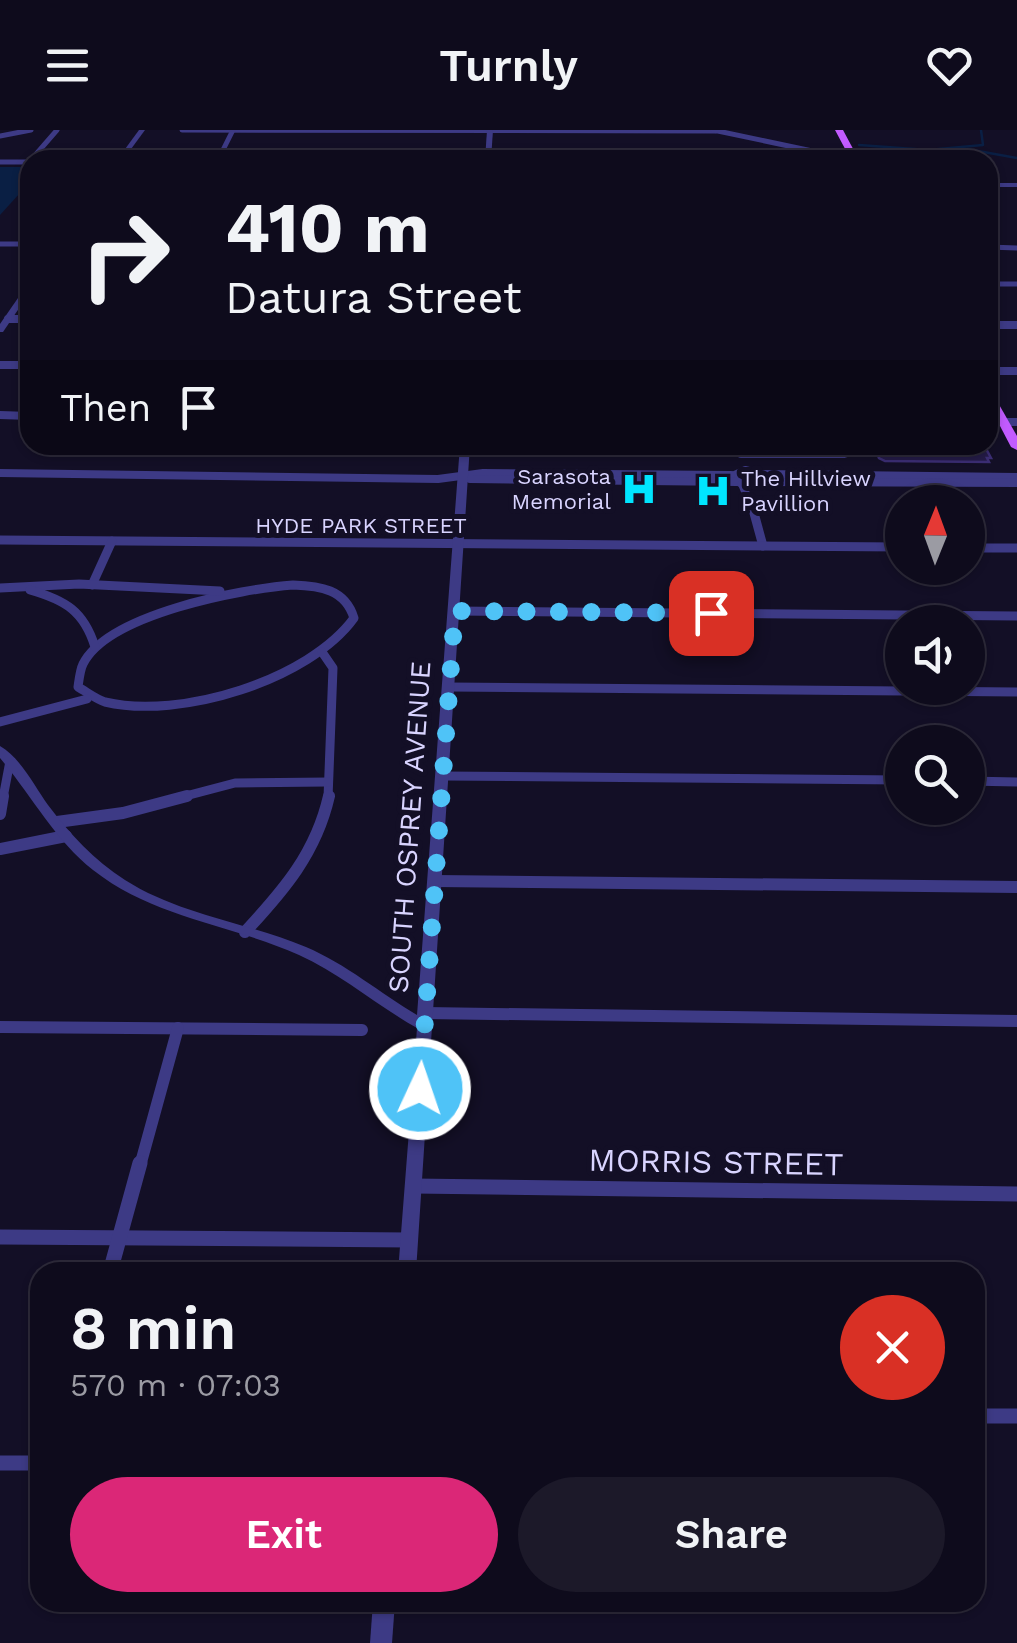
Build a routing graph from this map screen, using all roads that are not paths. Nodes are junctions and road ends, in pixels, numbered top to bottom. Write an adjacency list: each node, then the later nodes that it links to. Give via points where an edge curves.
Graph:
1 (31, 130): 9 (street)
2 (56, 130): 11 (street)
3 (182, 130): 4 (street)
4 (233, 130): 5 (street)
5 (316, 130): 7 (street)
6 (714, 130): 8 (street); 10 (street)
7 (490, 131): 8 (street)
8 (618, 131)
9 (0, 136)
10 (766, 141): 12 (street); 13 (street)
11 (39, 150)
12 (769, 150)
13 (806, 150)
14 (20, 302): 15 (street)
15 (8, 319): 16 (street); 17 (street)
16 (20, 319)
17 (0, 330)
18 (1010, 422): 19 (main road)
19 (1017, 447)
20 (464, 455): 24 (street, SOUTH OSPREY AVENUE)
21 (740, 455): 25 (street)
22 (742, 455): 26 (street)
23 (0, 474): 24 (street)
24 (461, 478): 25 (street); 31 (street, SOUTH OSPREY AVENUE)
25 (737, 478): 26 (street); 28 (street)
26 (755, 478): 27 (street); 28 (street)
27 (1017, 480)
28 (750, 496): 32 (street)
29 (0, 540): 30 (street, HYDE PARK STREET)
30 (112, 541): 31 (street, HYDE PARK STREET); 36 (street)
31 (456, 543): 32 (street, HYDE PARK STREET); 40 (street, SOUTH OSPREY AVENUE)
32 (763, 546): 33 (street, HYDE PARK STREET)
33 (885, 547)
34 (985, 548): 35 (street)
35 (1017, 548)
36 (92, 585): 37 (street); 39 (street)
37 (16, 587): 38 (street); 42 (street, via 78,610)
38 (0, 588)
39 (229, 592): 42 (street, via 164,613); 43 (street, via 293,585 339,593 353,612 352,624)
40 (455, 611): 41 (street); 44 (street, SOUTH OSPREY AVENUE)
41 (1017, 616)
42 (95, 648): 46 (street, via 77,676)
43 (322, 652): 46 (street, via 264,680 180,704 126,708); 52 (street, via 334,668)
44 (449, 688): 45 (street); 49 (street, SOUTH OSPREY AVENUE)
45 (1017, 692)
46 (87, 699): 47 (street)
47 (0, 722)
48 (5, 756): 54 (street); 55 (street)
49 (444, 776): 50 (street); 58 (street, SOUTH OSPREY AVENUE)
50 (885, 780)
51 (985, 781): 53 (street)
52 (328, 782): 55 (street, via 235,784); 60 (street, via 312,848)
53 (1017, 782)
54 (0, 814)
55 (57, 822): 56 (street)
56 (66, 836): 57 (street); 60 (street, via 141,895)
57 (0, 849)
58 (436, 881): 59 (street); 61 (street, SOUTH OSPREY AVENUE)
59 (1017, 887)
60 (245, 932): 61 (street, via 317,958 394,1010)
61 (424, 1019): 62 (street); 66 (street, SOUTH OSPREY AVENUE)
62 (1017, 1021)
63 (0, 1027): 64 (street)
64 (178, 1028): 65 (street); 69 (street)
65 (362, 1030)
66 (414, 1186): 67 (street, MORRIS STREET); 70 (street, SOUTH OSPREY AVENUE)
67 (1017, 1194)
68 (0, 1236): 69 (street)
69 (120, 1239): 70 (street); 71 (street)
70 (410, 1240): 72 (street, SOUTH OSPREY AVENUE)
71 (113, 1262)
72 (409, 1262)
73 (985, 1416): 74 (street)
74 (1017, 1416)
75 (30, 1463): 76 (street)
76 (0, 1464)
77 (383, 1612): 78 (street)
78 (381, 1643)

